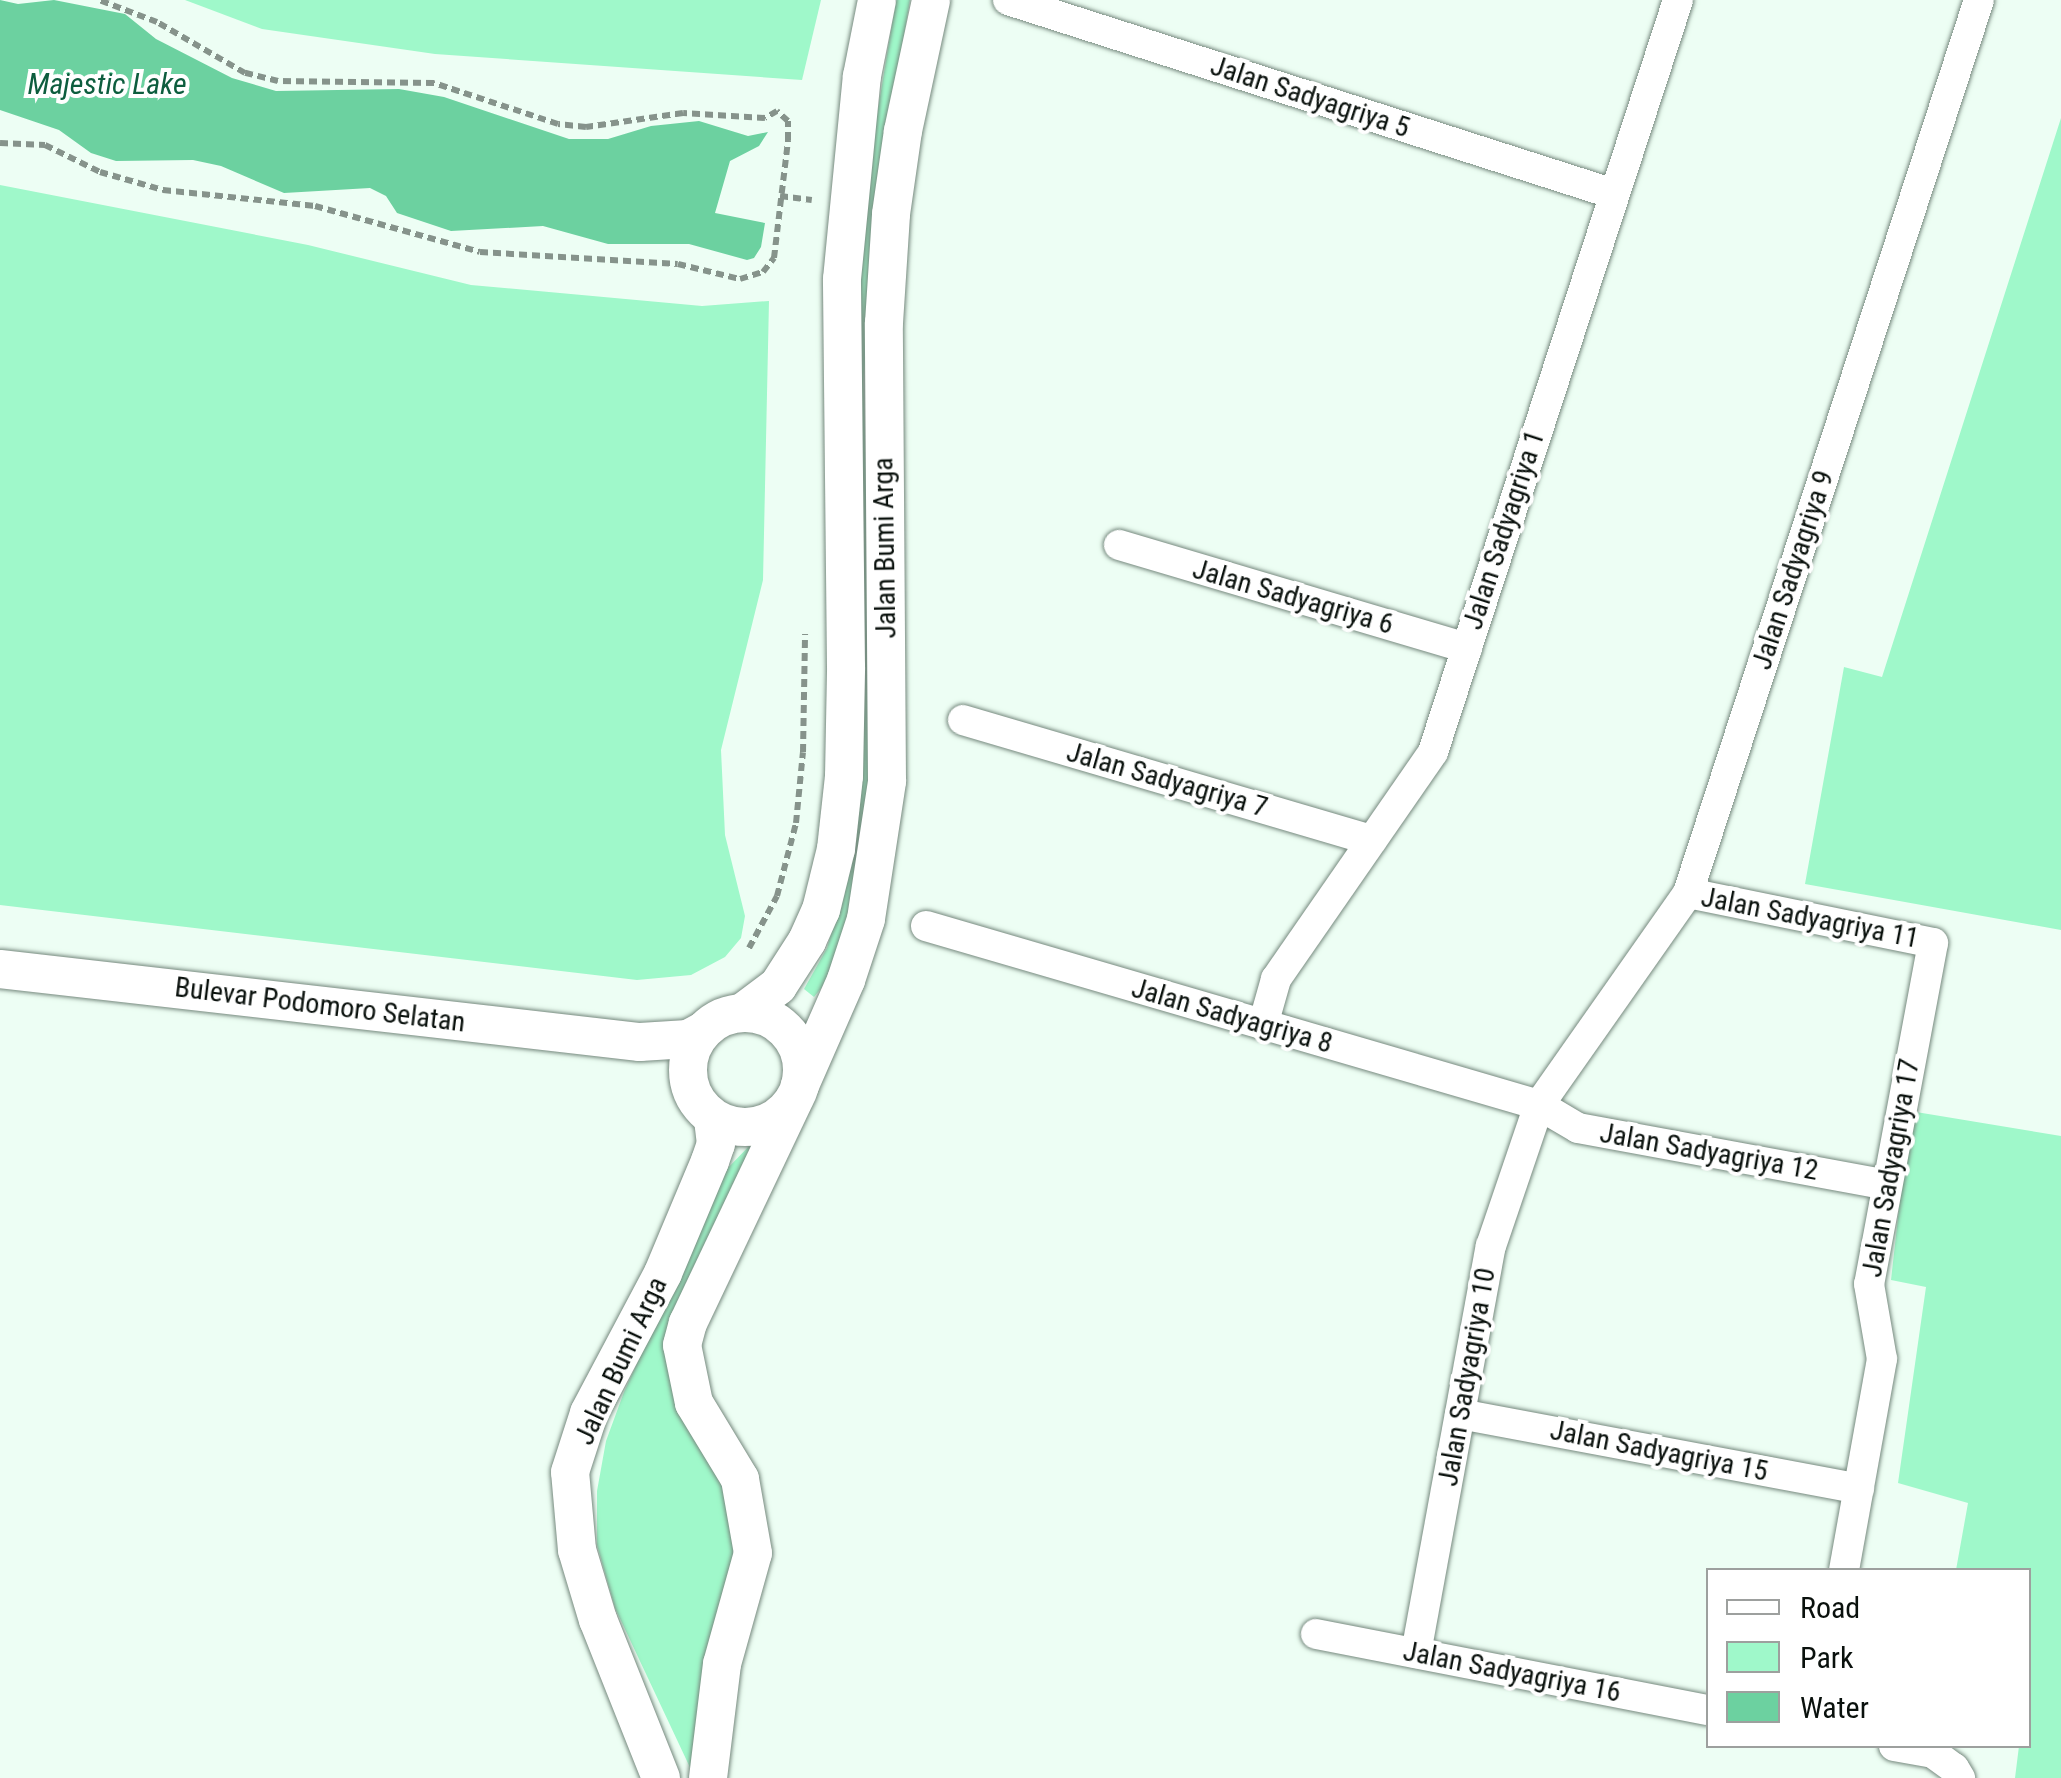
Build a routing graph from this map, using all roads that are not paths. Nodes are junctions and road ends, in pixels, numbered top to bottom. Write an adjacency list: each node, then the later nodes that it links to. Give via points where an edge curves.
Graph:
1 (877, 0): 15 (street, Jalan Bumi Arga, via 862,76 842,279 846,668 836,849 807,941 778,986)
2 (931, 0): 19 (street, Jalan Bumi Arga, via 902,130 884,323 887,780 866,919)
3 (1008, 0): 6 (street, Jalan Sadyagriya 5)
4 (1678, 0): 6 (street, Jalan Sadyagriya 1)
5 (1979, 0): 11 (street, Jalan Sadyagriya 9)
6 (1612, 193): 8 (street, Jalan Sadyagriya 1)
7 (1119, 545): 8 (street, Jalan Sadyagriya 6)
8 (1466, 648): 10 (street, Jalan Sadyagriya 1, via 1434,752)
9 (963, 720): 10 (street, Jalan Sadyagriya 7)
10 (1372, 840): 16 (street, Jalan Sadyagriya 1, via 1276,979)
11 (1688, 893): 13 (street, Jalan Sadyagriya 11); 21 (street, Jalan Sadyagriya 9)
12 (926, 926): 16 (street, Jalan Sadyagriya 8)
13 (1932, 943): 22 (street, Jalan Sadyagriya 17)
14 (0, 968): 18 (street, Bulevar Podomoro Selatan)
15 (742, 1013): 17 (street); 19 (street, via 777,1022 790,1034 802,1068)
16 (1264, 1025): 21 (street, Jalan Sadyagriya 8)
17 (703, 1031): 18 (street, Bulevar Podomoro Selatan); 20 (street, via 689,1054)
18 (640, 1042): 20 (street, via 668,1057)
19 (796, 1094): 20 (street, via 764,1124 729,1125); 31 (street, Jalan Bumi Arga, via 682,1345 694,1404 740,1479 753,1553 722,1664)
20 (702, 1104): 30 (street, Jalan Bumi Arga, via 716,1144 710,1161 663,1272 590,1413 570,1472 576,1550)
21 (1539, 1106): 22 (street, Jalan Sadyagriya 12, via 1578,1128); 23 (street, Jalan Sadyagriya 10, via 1490,1246)
22 (1884, 1184): 24 (street, Jalan Sadyagriya 17, via 1869,1284 1882,1358)
23 (1460, 1414): 24 (street, Jalan Sadyagriya 15); 27 (street, Jalan Sadyagriya 10)
24 (1859, 1489): 25 (street, Jalan Sadyagriya 17)
25 (1844, 1568)
26 (1316, 1634): 27 (street, Jalan Sadyagriya 16)
27 (1416, 1654): 28 (street, Jalan Sadyagriya 16)
28 (1706, 1710)
29 (1905, 1748): 32 (street, via 1932,1753)
30 (661, 1778)
31 (708, 1778)
32 (1960, 1778)

